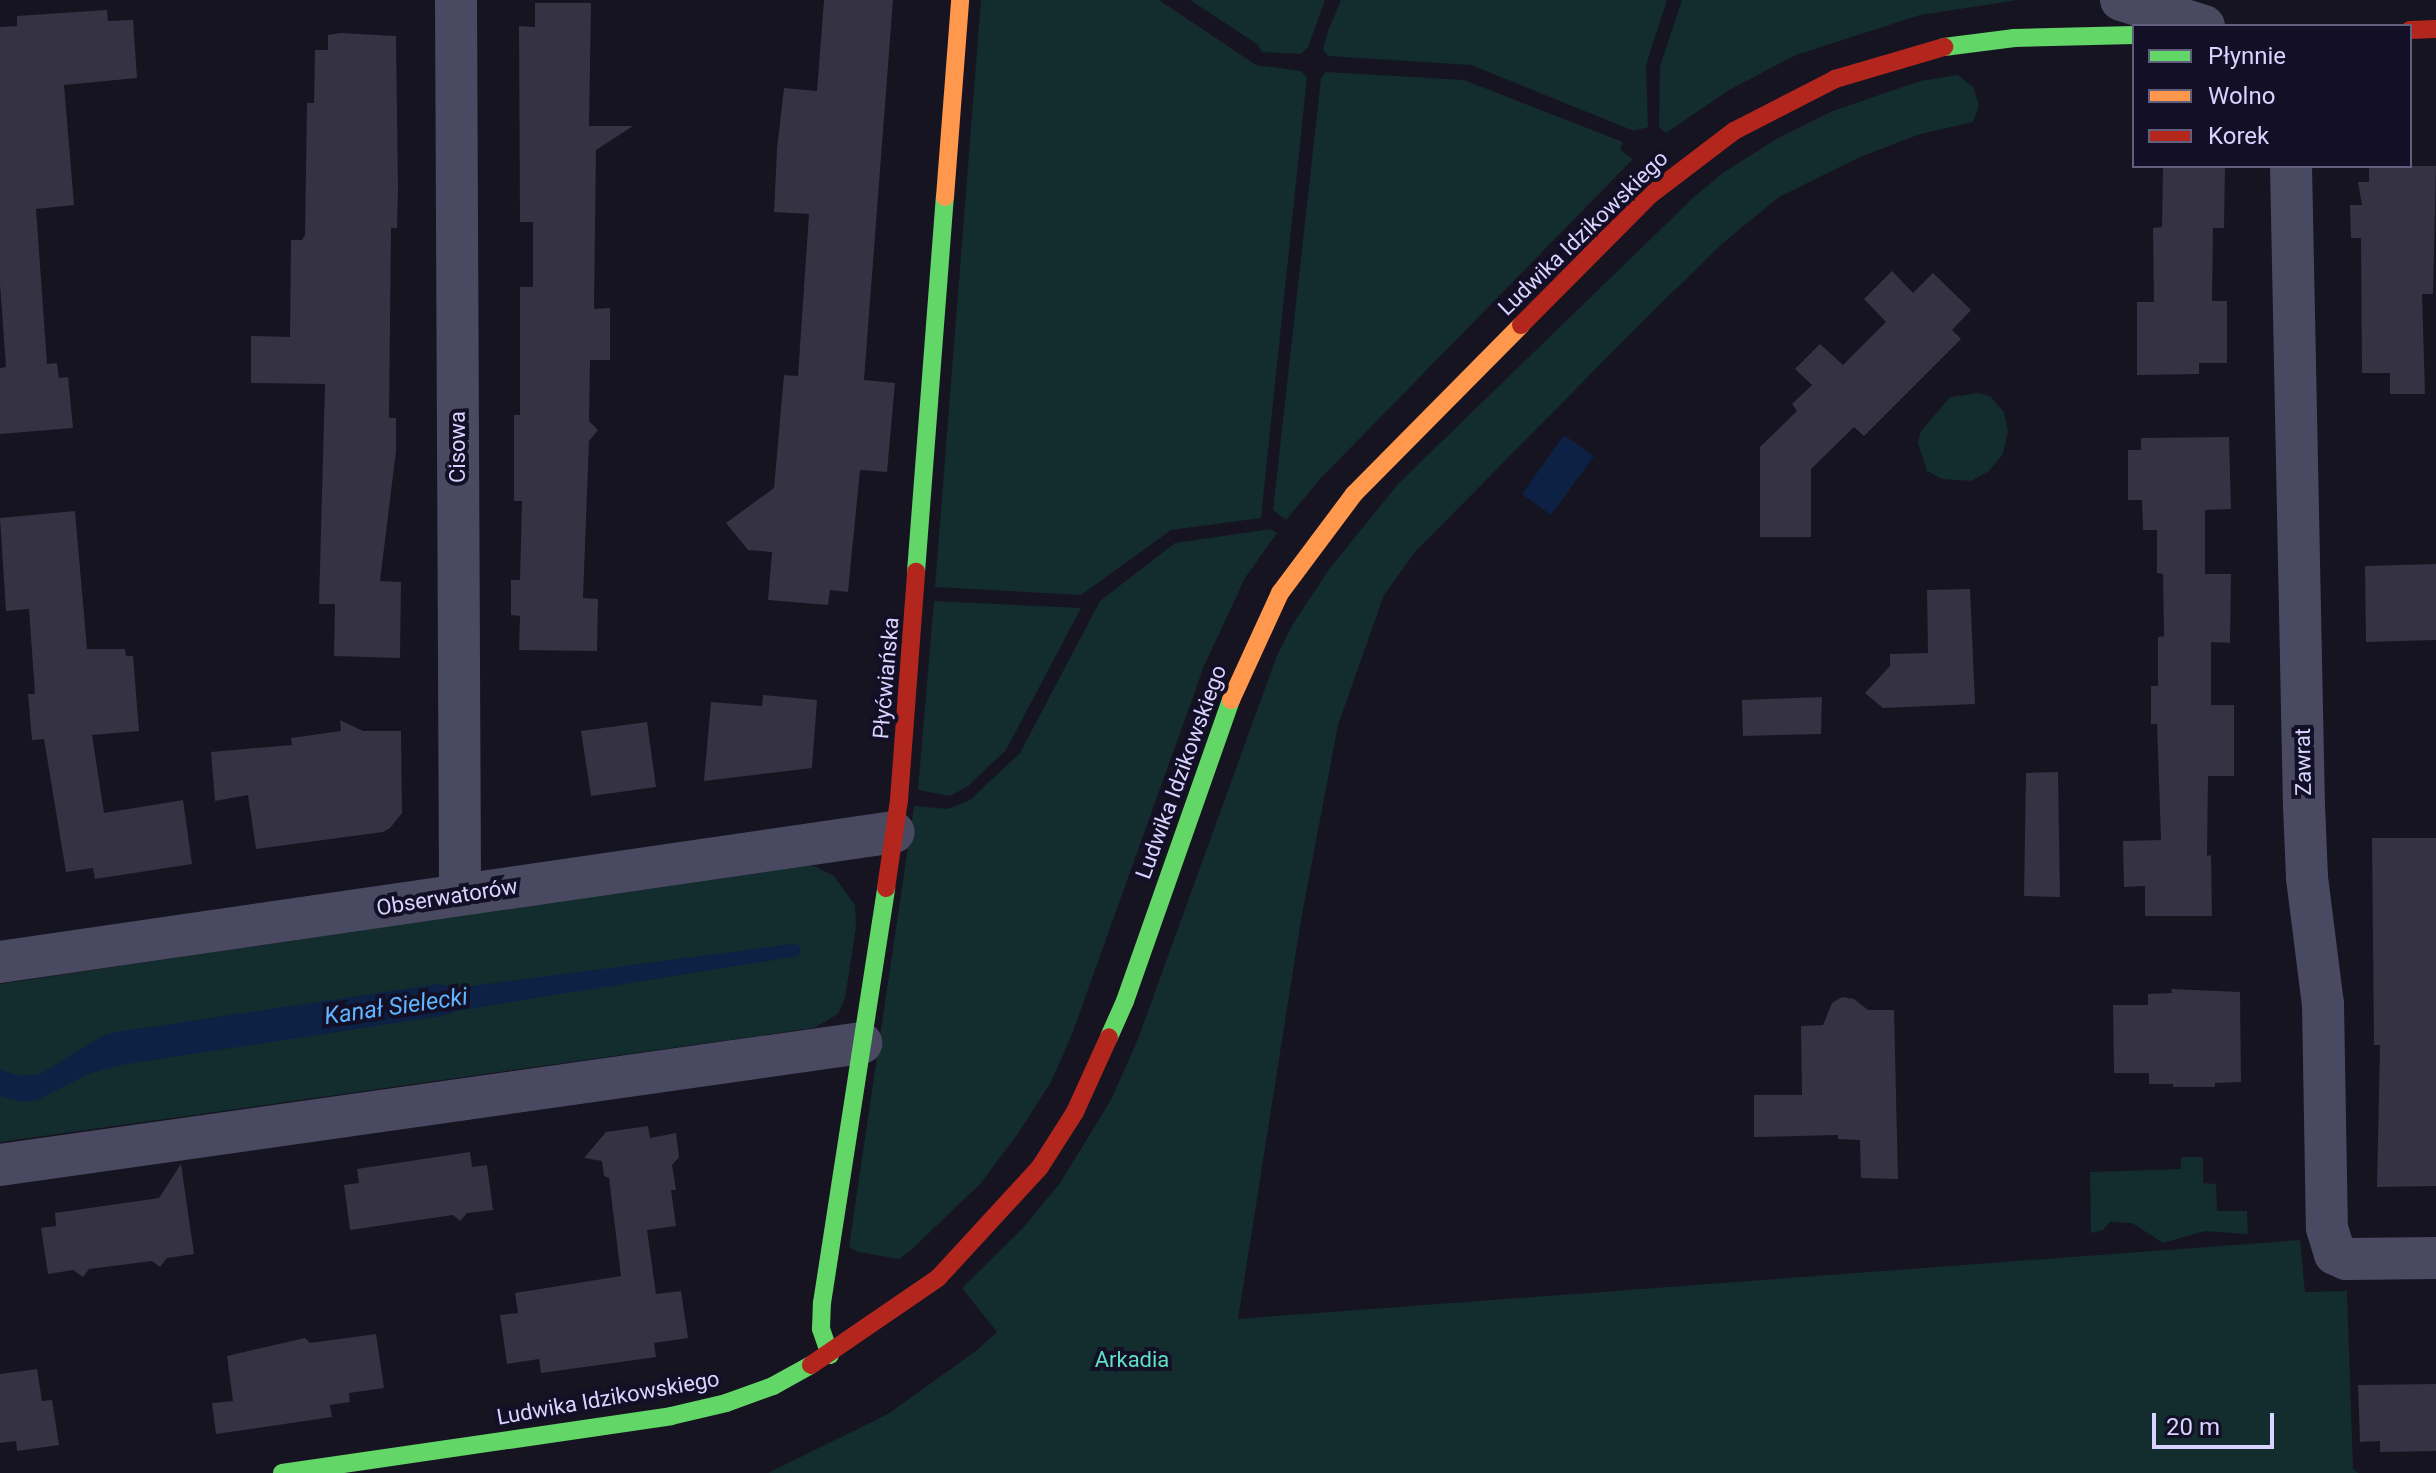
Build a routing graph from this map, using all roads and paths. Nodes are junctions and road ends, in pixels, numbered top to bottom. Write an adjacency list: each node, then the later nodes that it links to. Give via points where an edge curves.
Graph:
1 (456, 0): 10 (street, Cisowa)
2 (960, 0): 9 (street, Płyćwiańska, via 917,593)
3 (2121, 0): 4 (street)
4 (2198, 24)
5 (2436, 29): 6 (street)
6 (2412, 30)
7 (2132, 35): 15 (street, Ludwika Idzikowskiego, via 2014,38 1944,47 1835,79 1759,116 1664,182 1354,494 1298,565 1240,674 1125,1001 1075,1112 1040,1167 938,1278)
8 (2291, 168): 14 (street, Zawrat, via 2304,806 2323,1004 2327,1228 2335,1254 2346,1259)
9 (894, 832): 10 (street, Obserwatorów); 12 (street, Płyćwiańska)
10 (460, 894): 11 (street, Obserwatorów)
11 (0, 962)
12 (861, 1043): 13 (street); 15 (street, Płyćwiańska, via 822,1303 821,1329)
13 (0, 1165)
14 (2436, 1258)
15 (830, 1355): 16 (street, Ludwika Idzikowskiego, via 773,1386 671,1416)
16 (282, 1473)

